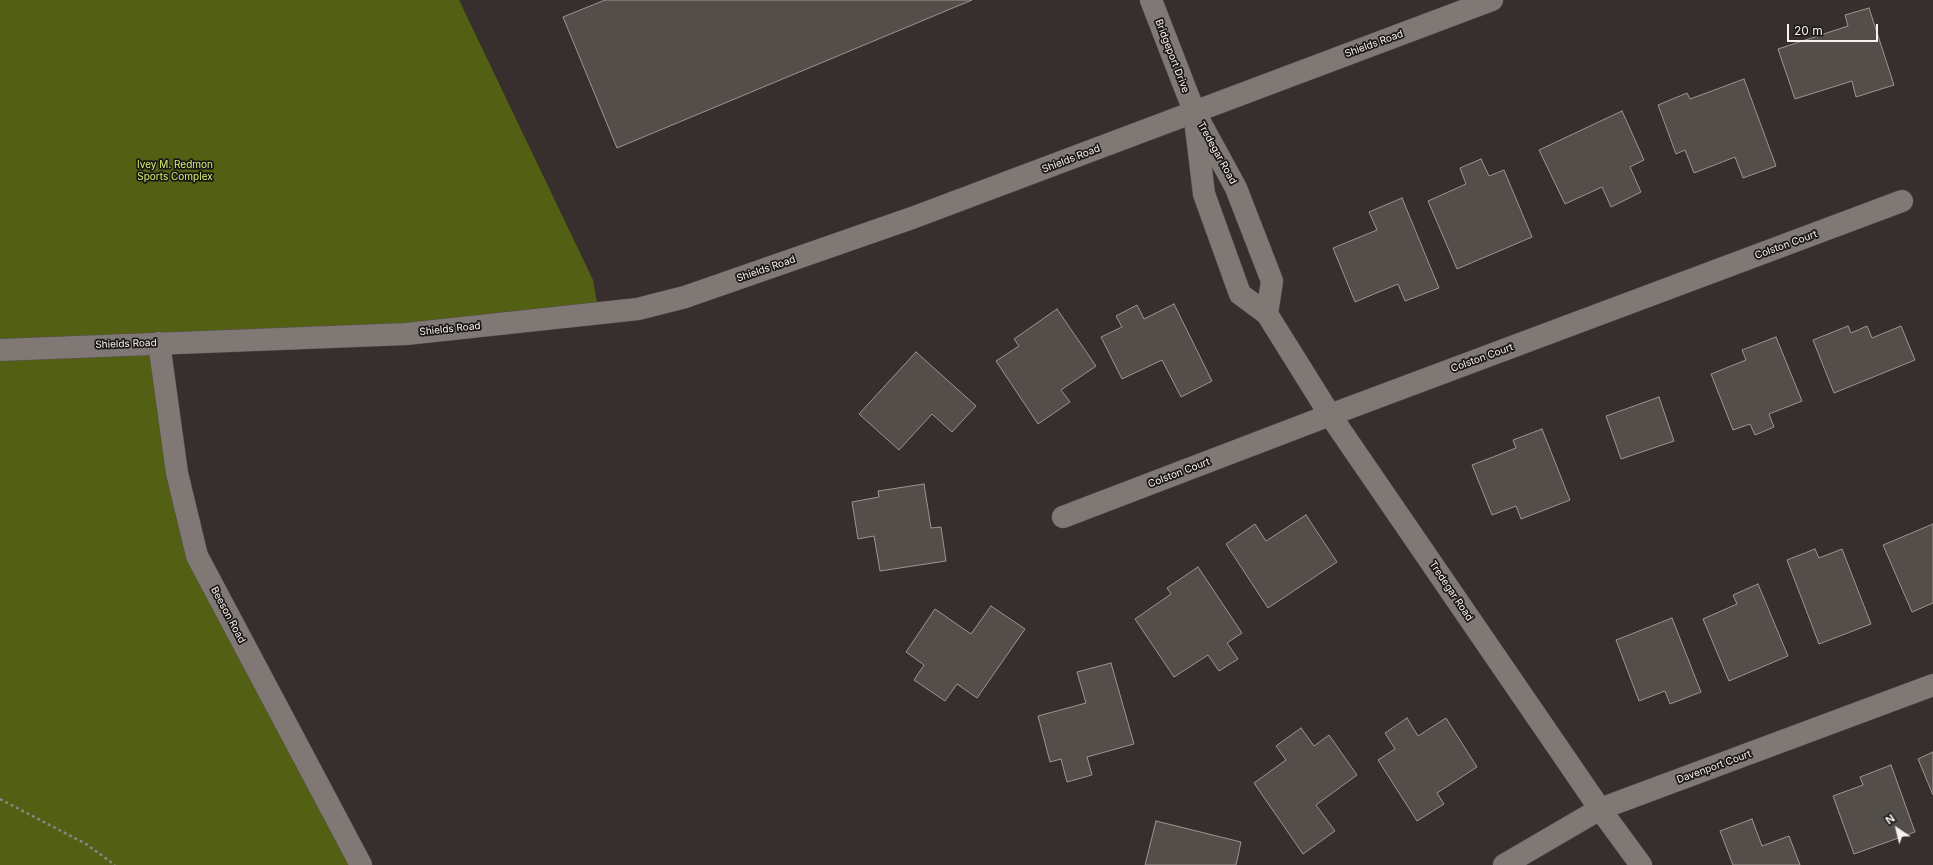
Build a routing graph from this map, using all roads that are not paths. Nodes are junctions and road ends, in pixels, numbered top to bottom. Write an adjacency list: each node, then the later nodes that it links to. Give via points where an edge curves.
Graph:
1 (1151, 0): 3 (street, Bridgeport Drive)
2 (1492, 0): 3 (street, Shields Road)
3 (1194, 111): 5 (street, Tredegar Road, via 1236,188 1272,281); 5 (street, Tredegar Road, via 1204,194 1240,294); 6 (street, Shields Road, via 893,224 686,297 638,309 406,334)
4 (1902, 201): 8 (street, Colston Court)
5 (1267, 314): 8 (street, Tredegar Road)
6 (159, 343): 7 (street, Shields Road); 12 (street, Beeson Road, via 177,472 197,556)
7 (0, 350)
8 (1330, 415): 9 (street, Colston Court); 11 (street, Tredegar Road)
9 (1063, 517)
10 (1933, 685): 11 (street, Davenport Court)
11 (1600, 809): 13 (street, Davenport Court); 14 (street, Tredegar Road)
12 (361, 865)
13 (1504, 865)
14 (1641, 865)

